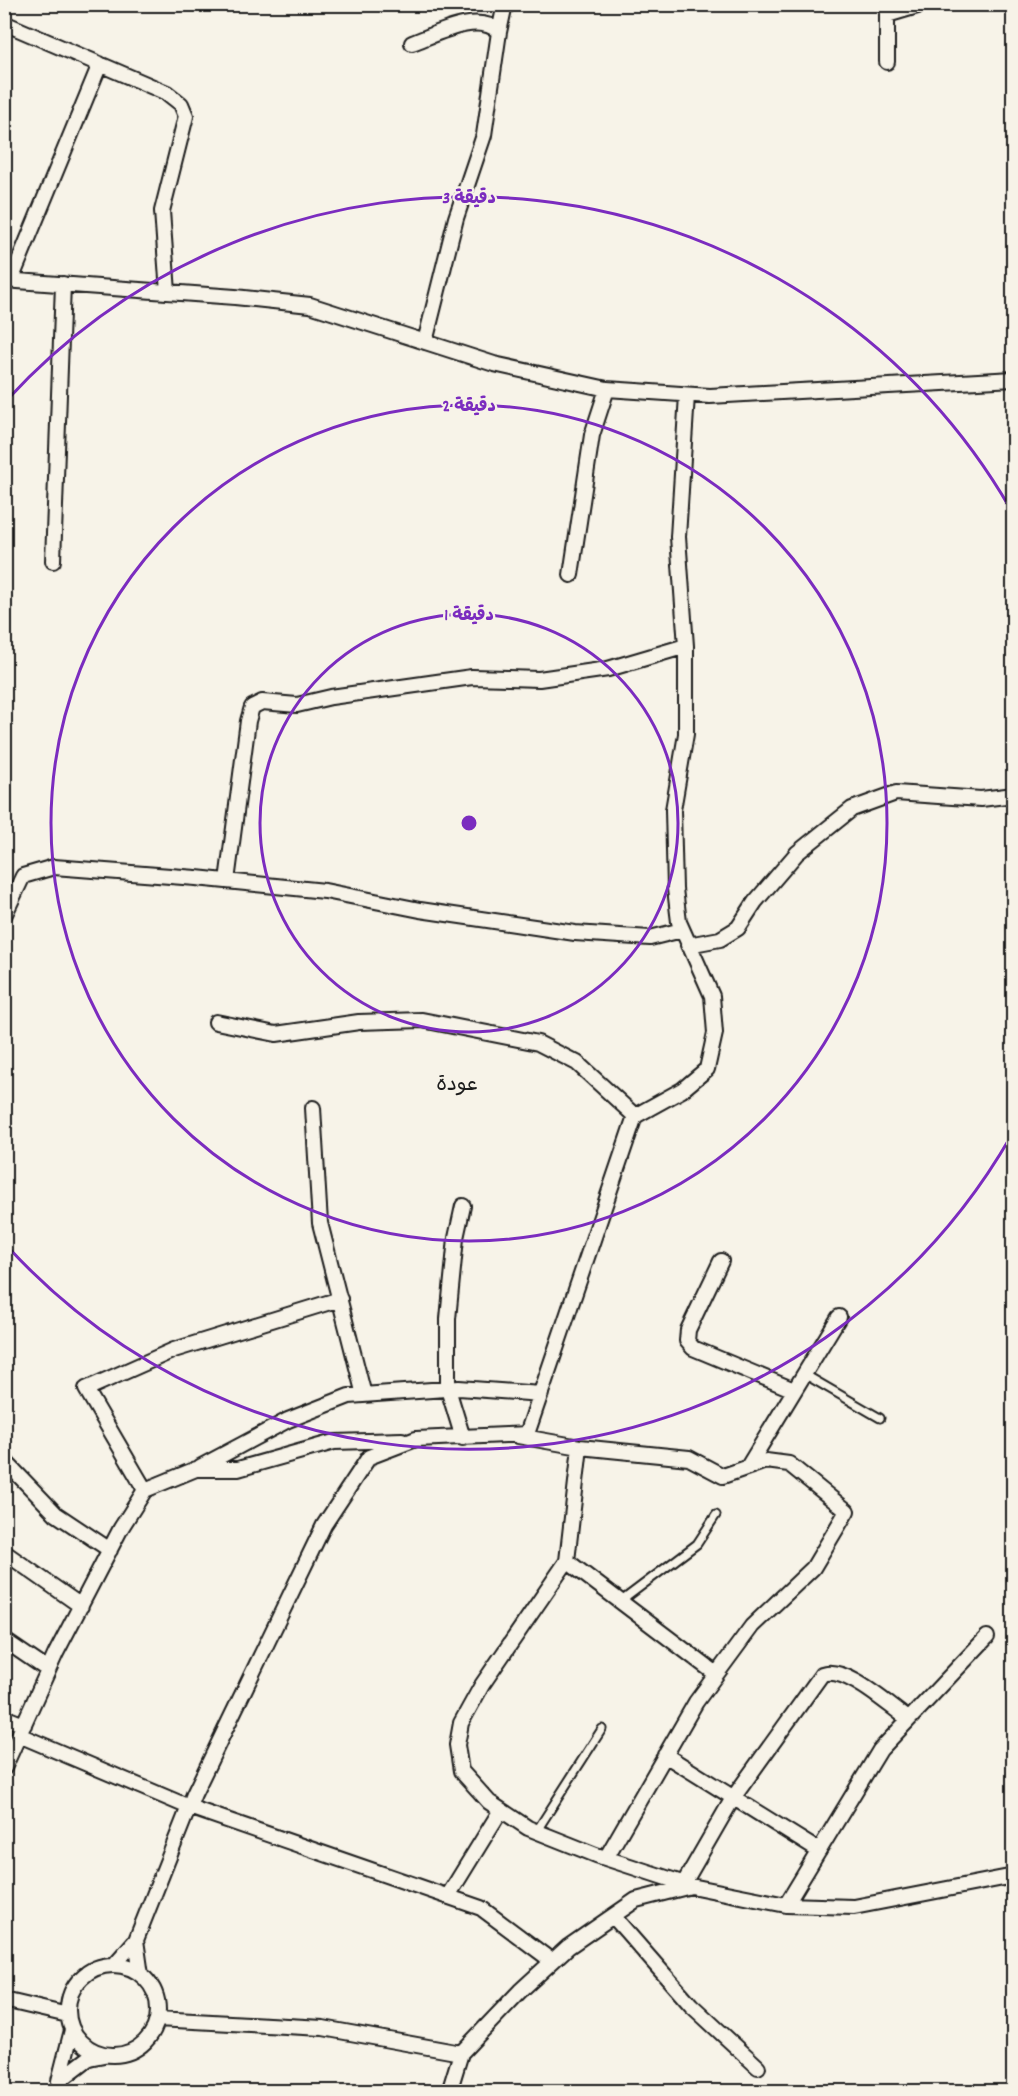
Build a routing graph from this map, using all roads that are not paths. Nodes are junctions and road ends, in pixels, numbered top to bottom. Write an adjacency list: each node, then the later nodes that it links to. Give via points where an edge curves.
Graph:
1 (505, 4): 4 (street)
2 (924, 4): 6 (street, via 888,15)
3 (4, 23): 7 (street)
4 (499, 32): 5 (street, via 481,23); 11 (street, via 484,135 456,218)
5 (412, 43)
6 (887, 63)
7 (100, 64): 8 (street); 10 (street, via 167,93 181,104 186,116 162,211)
8 (8, 280): 9 (street)
9 (63, 284): 10 (street); 15 (street)
10 (168, 292): 11 (street, via 310,305)
11 (425, 342): 13 (street, via 494,364)
12 (1014, 379): 14 (street)
13 (607, 389): 14 (street); 16 (street, via 592,435)
14 (687, 395): 17 (street, via 678,537)
15 (53, 561)
16 (572, 575)
17 (686, 646): 19 (street, via 608,669 538,680 472,677 297,705 262,702 252,706); 21 (street, via 686,734 673,810 675,890)
18 (1014, 795): 22 (street, via 981,799 896,793 852,808 797,853 738,928 720,939)
19 (227, 881): 20 (street, via 54,867 23,876); 21 (street, via 325,891 575,933 650,938)
20 (4, 916)
21 (682, 930): 22 (street)
22 (688, 945): 25 (street, via 712,996 715,1033 707,1069 682,1090)
23 (216, 1022): 25 (street, via 276,1034 359,1023 422,1020 538,1043 577,1063)
24 (313, 1108): 28 (street, via 320,1223)
25 (635, 1116): 33 (street)
26 (464, 1206): 31 (street, via 456,1238 448,1319)
27 (721, 1261): 32 (street, via 688,1330 687,1341 693,1348)
28 (340, 1299): 34 (street); 43 (street, via 174,1350 86,1389)
29 (839, 1317): 30 (street)
30 (804, 1374): 32 (street); 35 (lane)
31 (448, 1389): 33 (street); 34 (street); 37 (street)
32 (794, 1390): 41 (street)
33 (541, 1394): 36 (street, via 527,1434)
34 (364, 1395): 42 (street, via 349,1396 288,1420)
35 (880, 1418)
36 (516, 1435): 37 (street); 39 (street)
37 (463, 1438): 38 (street)
38 (416, 1439): 42 (street, via 334,1442 238,1469); 61 (street, via 369,1457 324,1526)
39 (580, 1447): 41 (street, via 690,1458 723,1476); 47 (street)
40 (4, 1460): 45 (street, via 56,1514)
41 (749, 1465): 53 (street, via 766,1461 789,1464 847,1511 813,1568 752,1626)
42 (196, 1468): 43 (street)
43 (145, 1490): 45 (street)
44 (716, 1515): 48 (lane, via 697,1544)
45 (110, 1550): 49 (street)
46 (4, 1552): 49 (street)
47 (567, 1562): 48 (street); 62 (street, via 482,1685 461,1724 457,1745 462,1771)
48 (620, 1602): 53 (street)
49 (81, 1606): 52 (street)
50 (987, 1637): 55 (street)
51 (4, 1640): 52 (street)
52 (48, 1670): 57 (street)
53 (716, 1674): 58 (street)
54 (4, 1717): 57 (street)
55 (907, 1718): 60 (street, via 845,1675 829,1671 822,1674); 64 (street, via 880,1750)
56 (602, 1729): 63 (lane)
57 (21, 1730): 59 (street); 61 (street)
58 (665, 1755): 60 (street); 65 (street)
59 (4, 1768)
60 (733, 1798): 64 (street); 67 (street)
61 (189, 1807): 68 (street); 71 (street)
62 (501, 1810): 63 (street); 68 (street)
63 (536, 1832): 65 (street)
64 (819, 1851): 69 (street)
65 (606, 1858): 67 (street)
66 (1014, 1876): 69 (street, via 854,1907)
67 (687, 1885): 69 (street); 70 (street, via 636,1900)
68 (448, 1896): 72 (street, via 481,1908)
69 (786, 1905)
70 (613, 1916): 72 (street); 81 (street, via 690,2005)
71 (136, 1940): 73 (street); 74 (street)
72 (552, 1961): 79 (street)
73 (114, 1965): 74 (street, via 129,1967); 76 (street, via 85,1974 69,2000)
74 (141, 1975): 77 (street, via 157,1999)
75 (4, 2000): 76 (street)
76 (68, 2015): 78 (street)
77 (157, 2019): 79 (street, via 323,2028); 80 (street, via 147,2040 135,2049)
78 (72, 2030): 80 (street, via 81,2042); 82 (street)
79 (461, 2053): 83 (street)
80 (107, 2054): 82 (street, via 89,2058)
81 (758, 2067)
82 (57, 2086)
83 (449, 2091)

